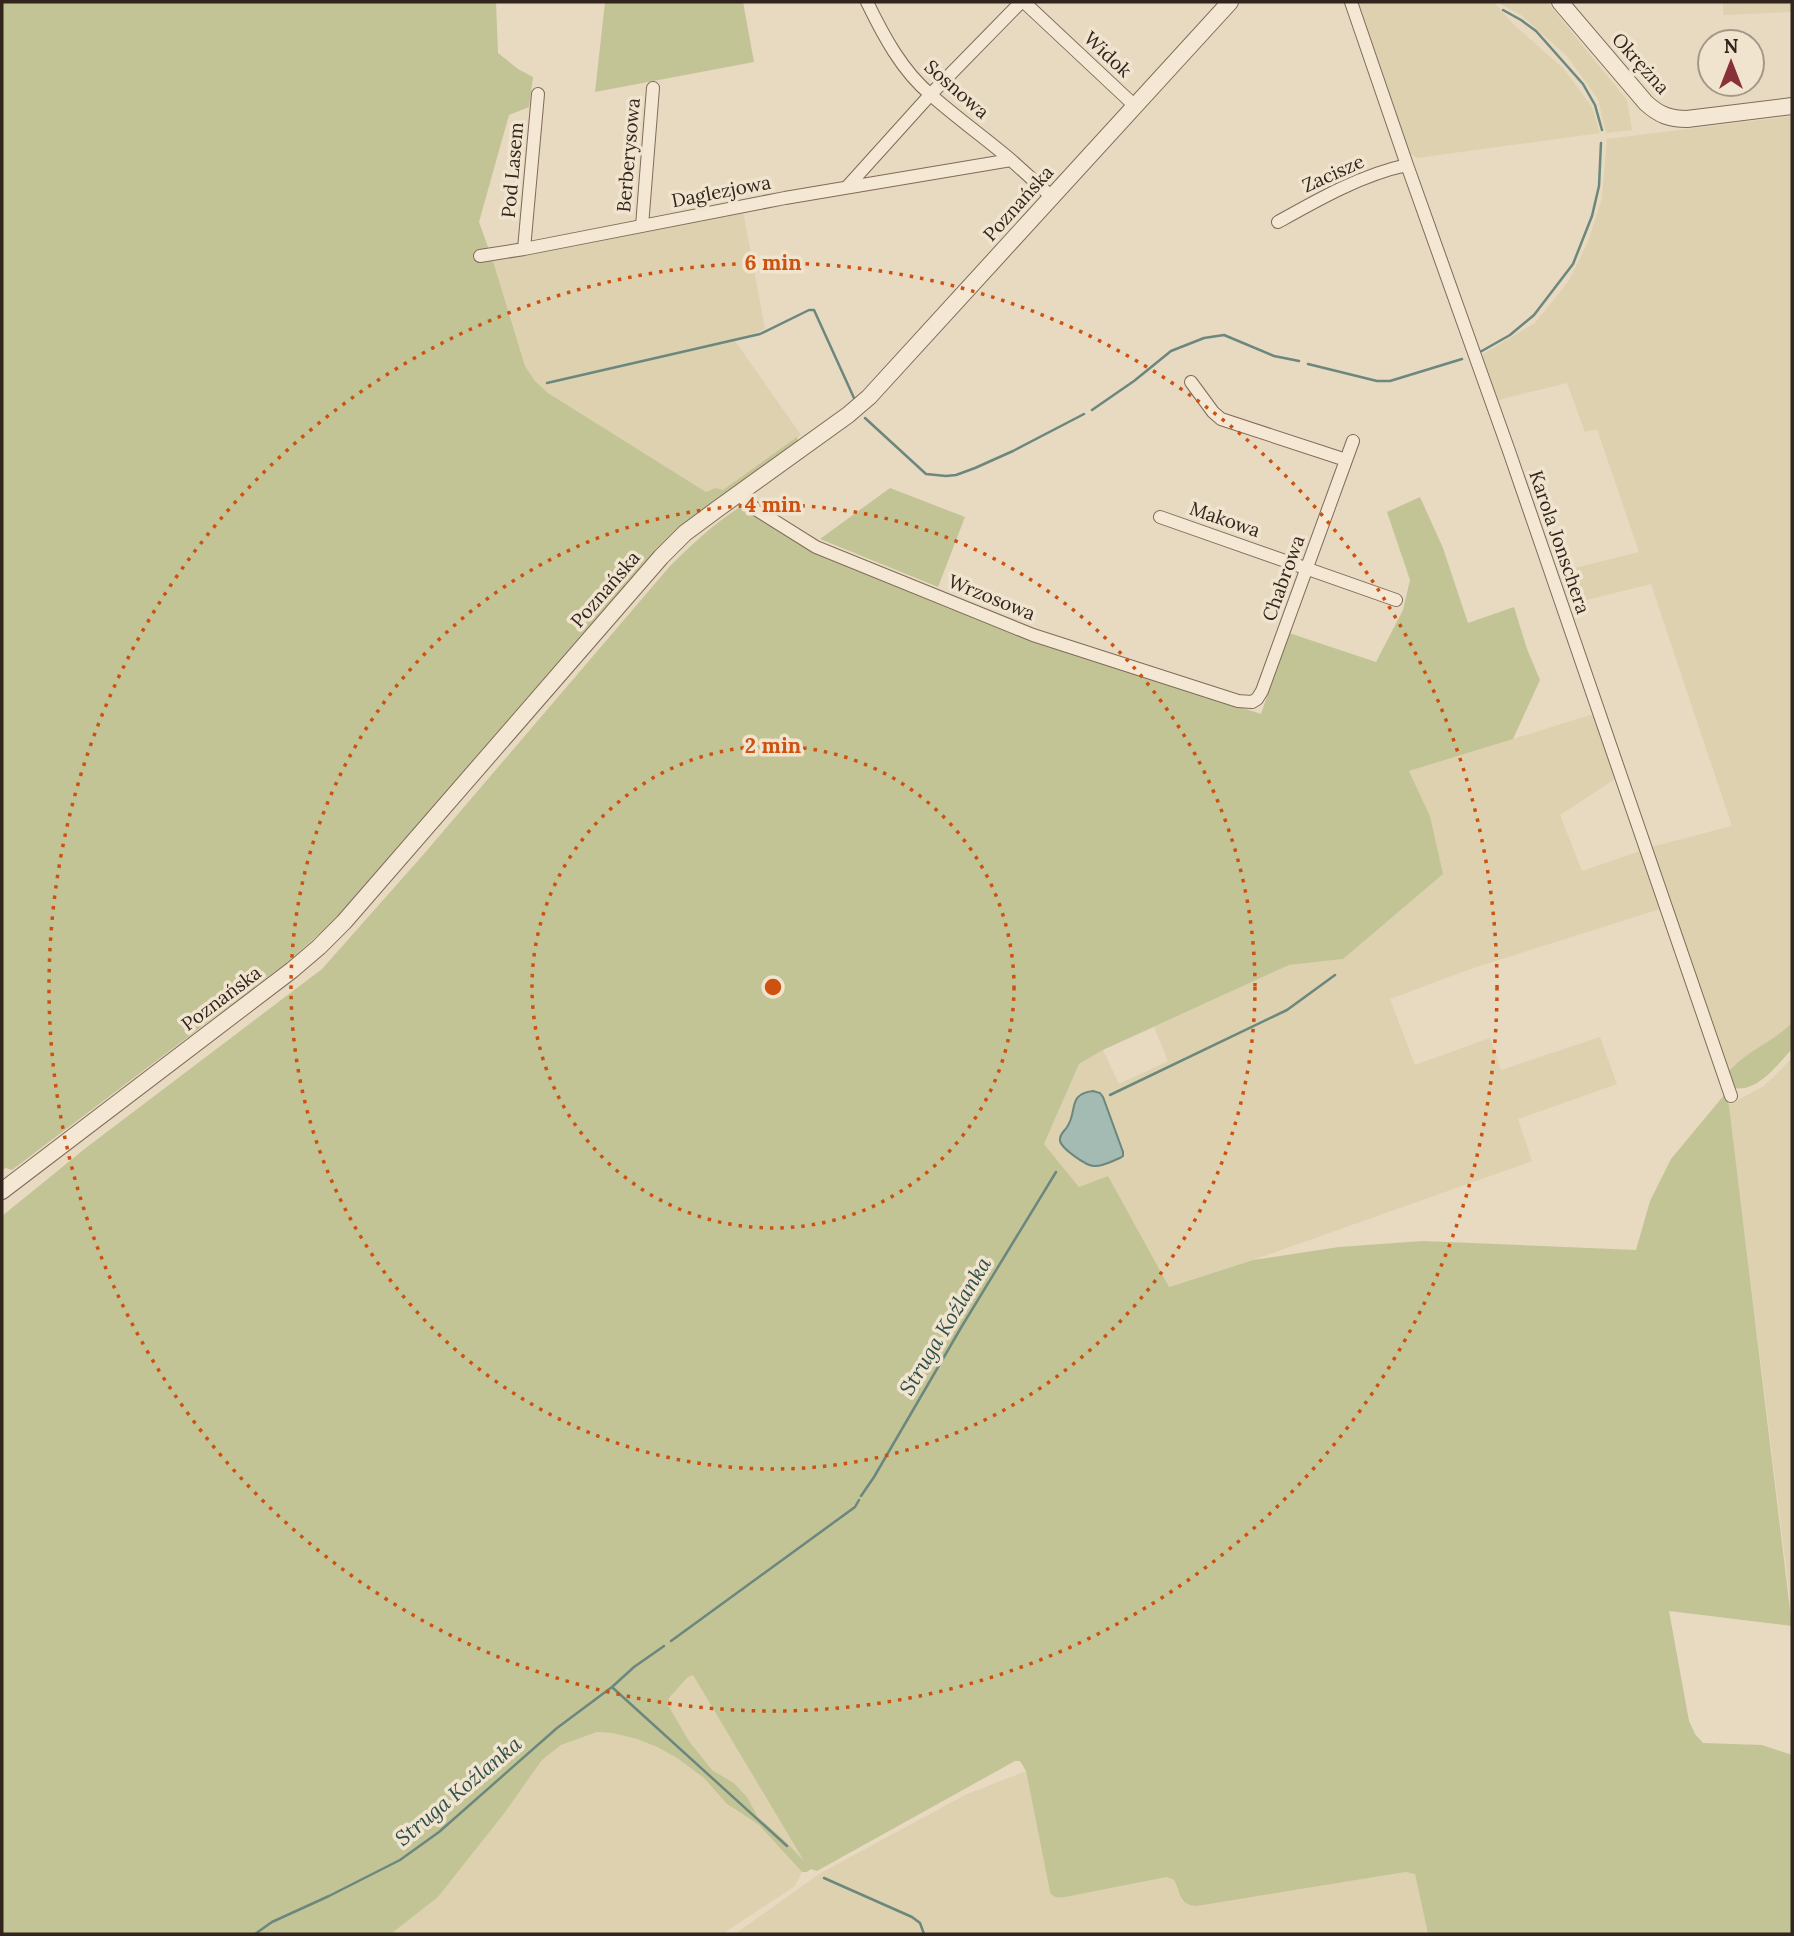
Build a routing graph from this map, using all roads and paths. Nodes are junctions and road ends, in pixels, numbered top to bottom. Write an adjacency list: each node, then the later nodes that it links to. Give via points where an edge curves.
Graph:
1 (867, 2): 8 (street, Sosnowa, via 888,43)
2 (1022, 2): 8 (street, Widok); 9 (street, Widok)
3 (1230, 2): 9 (street, Poznańska)
4 (1352, 2): 12 (street, Karola Jonschera)
5 (1560, 2): 10 (street, Okrężna, via 1638,94 1662,115 1687,118)
6 (653, 88): 16 (street, Berberysowa)
7 (538, 94): 17 (street, Pod Lasem)
8 (930, 95): 11 (street, Sosnowa); 13 (street)
9 (1135, 106): 14 (street, Poznańska)
10 (1792, 106)
11 (1012, 160): 13 (street, Daglezjowa); 14 (street, Sosnowa)
12 (1407, 165): 15 (street, Zacisze, via 1333,191); 27 (street, Karola Jonschera)
13 (847, 187): 16 (street, Daglezjowa)
14 (1052, 197): 22 (street, Poznańska, via 869,397)
15 (1278, 222)
16 (642, 226): 17 (street, Daglezjowa)
17 (524, 249): 18 (street, Daglezjowa)
18 (480, 256)
19 (1191, 382): 21 (street, via 1221,419)
20 (1353, 441): 21 (street, Chabrowa)
21 (1346, 460): 24 (street, Chabrowa)
22 (737, 494): 26 (street, Wrzosowa, via 816,547 1033,635); 28 (street, Poznańska, via 661,557 319,947)
23 (1160, 517): 24 (street, Makowa)
24 (1307, 568): 25 (street, Makowa); 26 (street, Chabrowa, via 1260,696)
25 (1395, 600)
26 (1248, 703)
27 (1731, 1096)
28 (2, 1191)

